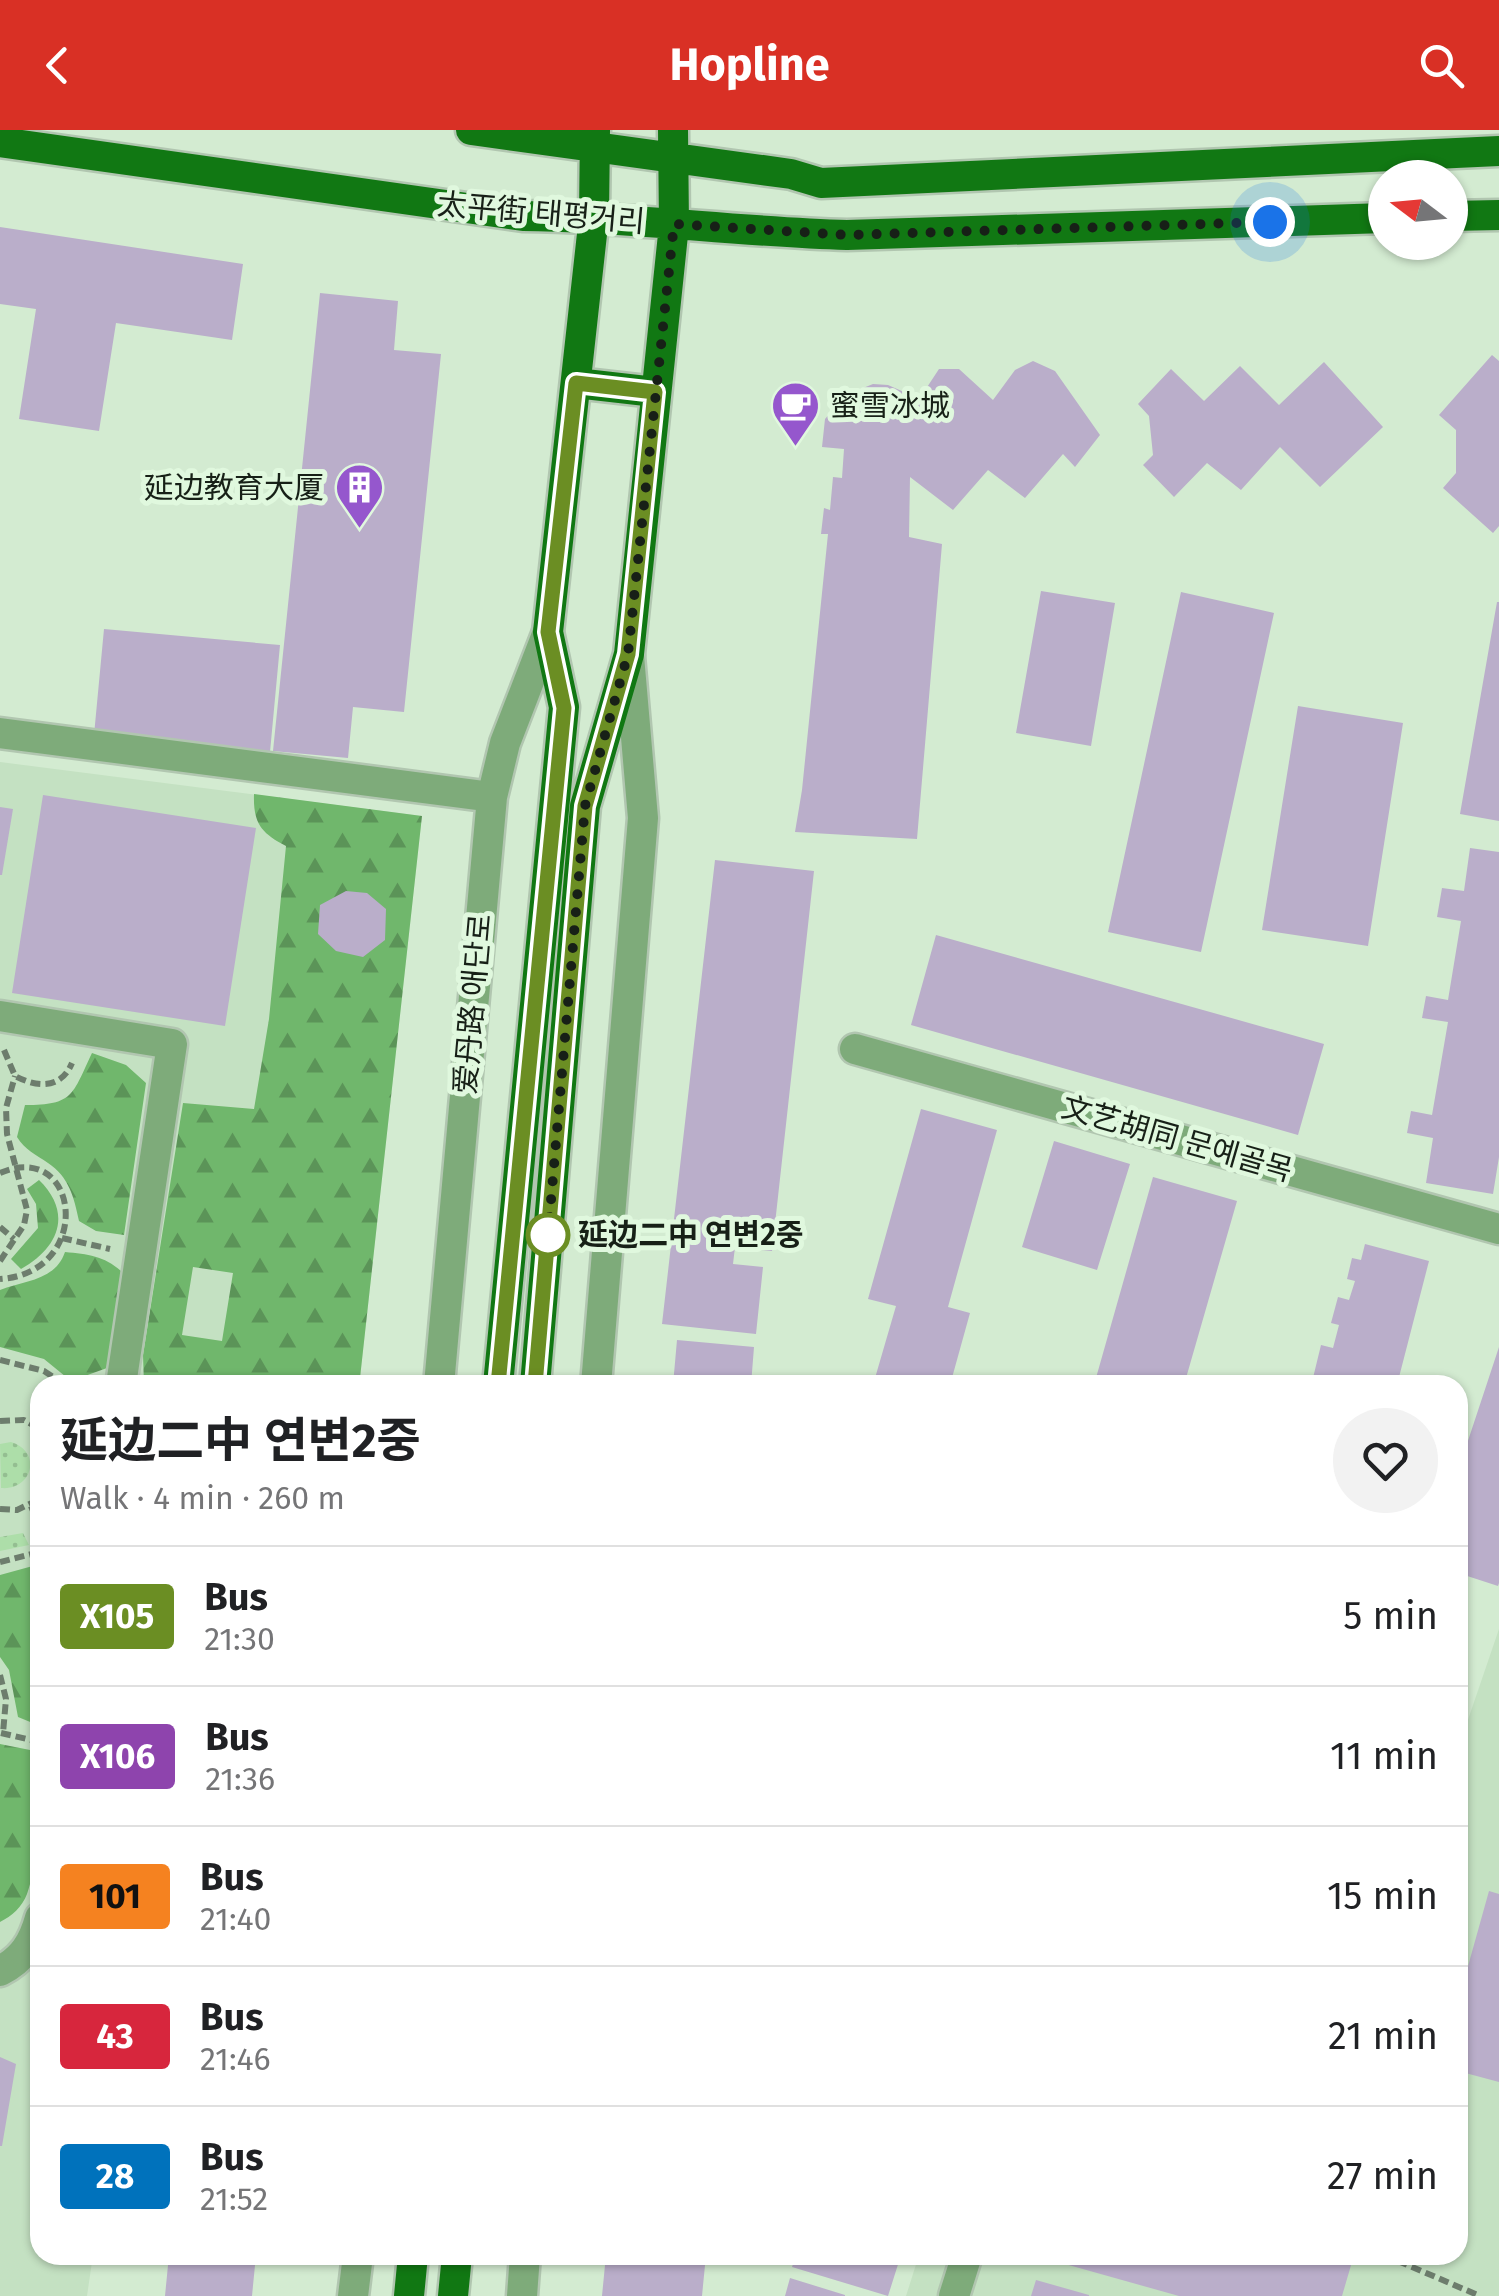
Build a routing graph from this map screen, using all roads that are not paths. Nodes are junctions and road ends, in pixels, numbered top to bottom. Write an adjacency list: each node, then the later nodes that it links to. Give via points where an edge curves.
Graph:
1 (470, 130): 2 (main road)
2 (595, 139): 4 (main road); 7 (main road, 爱丹路 애단로)
3 (0, 142): 7 (main road, 太平街 태평거리, via 489,212)
4 (673, 144): 5 (main road, via 821,182); 10 (main road)
5 (1499, 151)
6 (1499, 215): 8 (main road)
7 (594, 216): 10 (main road, 太平街 태평거리); 11 (main road, 爱丹路 애단로)
8 (1468, 216)
9 (1368, 219): 10 (main road, 太平街 태평거리, via 847,235)
10 (674, 224): 12 (main road)
11 (576, 383): 12 (main road); 13 (main road, 爱丹路 애단로)
12 (655, 392): 14 (main road)
13 (548, 632): 16 (street, 爱丹路 애단로, via 505,743); 22 (main road, 爱丹路 애단로, via 564,708)
14 (628, 654): 23 (main road, via 585,806); 24 (street, via 643,818)
15 (0, 733): 16 (street)
16 (492, 797): 21 (street, 爱丹路 애단로)
17 (0, 1016): 20 (street, via 172,1044)
18 (856, 1049): 19 (street, 文艺胡同 문예골목)
19 (1499, 1229)
20 (122, 1375)
21 (440, 1375)
22 (499, 1375)
23 (536, 1375)
24 (597, 1375)
25 (30, 1946): 26 (street)
26 (0, 1971)
27 (357, 2265): 32 (street)
28 (412, 2265): 33 (main road)
29 (456, 2265): 34 (main road)
30 (524, 2265): 35 (street)
31 (963, 2265): 36 (street)
32 (354, 2296)
33 (409, 2296)
34 (453, 2296)
35 (522, 2296)
36 (954, 2296)

